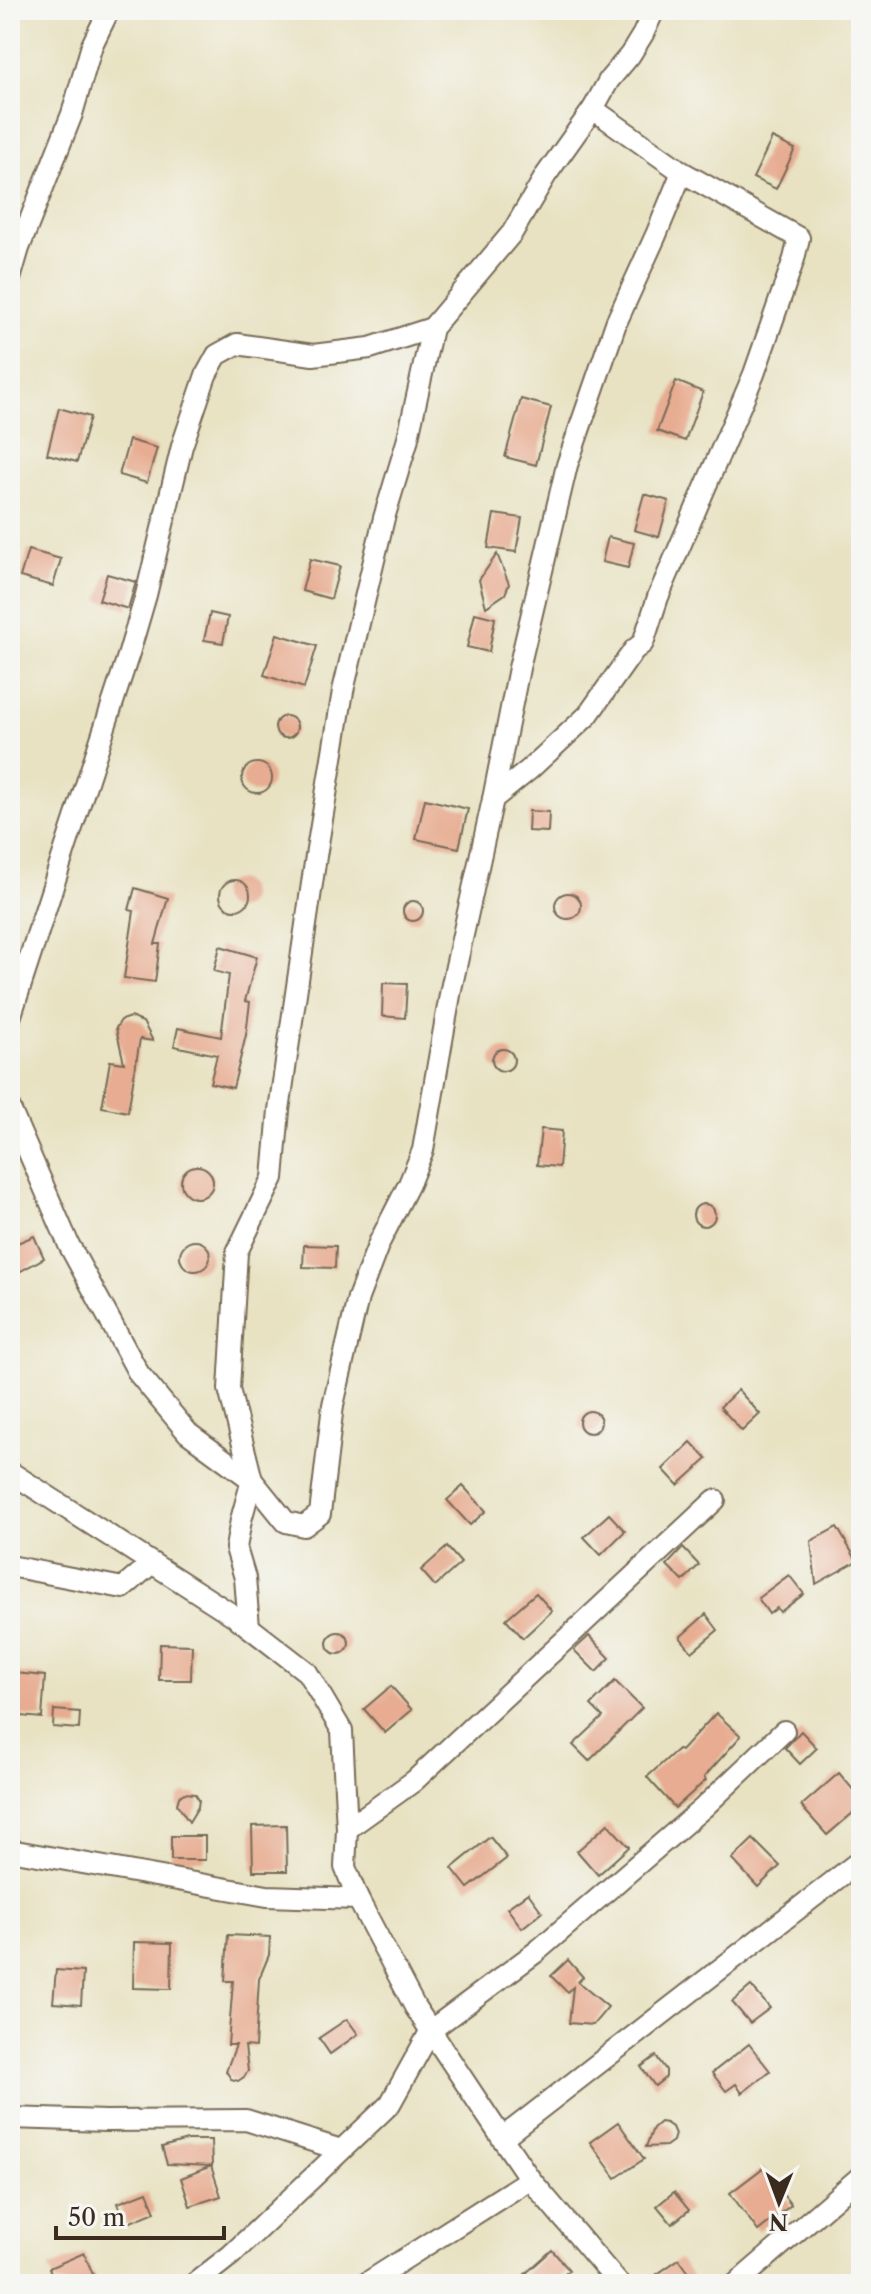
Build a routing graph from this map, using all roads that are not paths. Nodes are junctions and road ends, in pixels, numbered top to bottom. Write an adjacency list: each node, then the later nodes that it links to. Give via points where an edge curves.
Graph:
1 (109, 10): 5 (street)
2 (654, 10): 3 (street)
3 (593, 109): 4 (street); 6 (street, via 512,233)
4 (682, 172): 7 (street, via 616,323 567,465); 7 (street, via 799,238 794,259 754,374 643,643 588,715)
5 (10, 279)
6 (432, 328): 8 (street, via 370,348 313,355 237,344 217,355 182,446 129,653); 11 (street, via 343,691 273,1178 237,1252 229,1389)
7 (493, 799): 11 (street, via 451,989 423,1150 358,1298 333,1405 320,1514 304,1526 286,1522)
8 (10, 1018)
9 (10, 1109): 11 (street, via 69,1245 139,1374 188,1433)
10 (10, 1472): 13 (street)
11 (252, 1480): 15 (street, via 236,1548 245,1578)
12 (715, 1500): 17 (street, via 414,1781)
13 (152, 1563): 14 (street, via 123,1588); 15 (street)
14 (10, 1566)
15 (249, 1627): 17 (street, via 307,1672 342,1731)
16 (784, 1731): 21 (street, via 536,1952)
17 (347, 1829): 20 (street, via 345,1867)
18 (10, 1850): 20 (street, via 267,1896)
19 (861, 1860): 23 (street)
20 (358, 1899): 21 (street)
21 (431, 2030): 23 (street); 24 (street, via 390,2104)
22 (10, 2118): 24 (street, via 246,2120)
23 (502, 2138): 26 (street)
24 (341, 2150): 27 (street)
25 (861, 2176): 30 (street)
26 (530, 2179): 28 (street); 29 (street)
27 (194, 2284)
28 (365, 2284)
29 (619, 2284)
30 (736, 2284)

